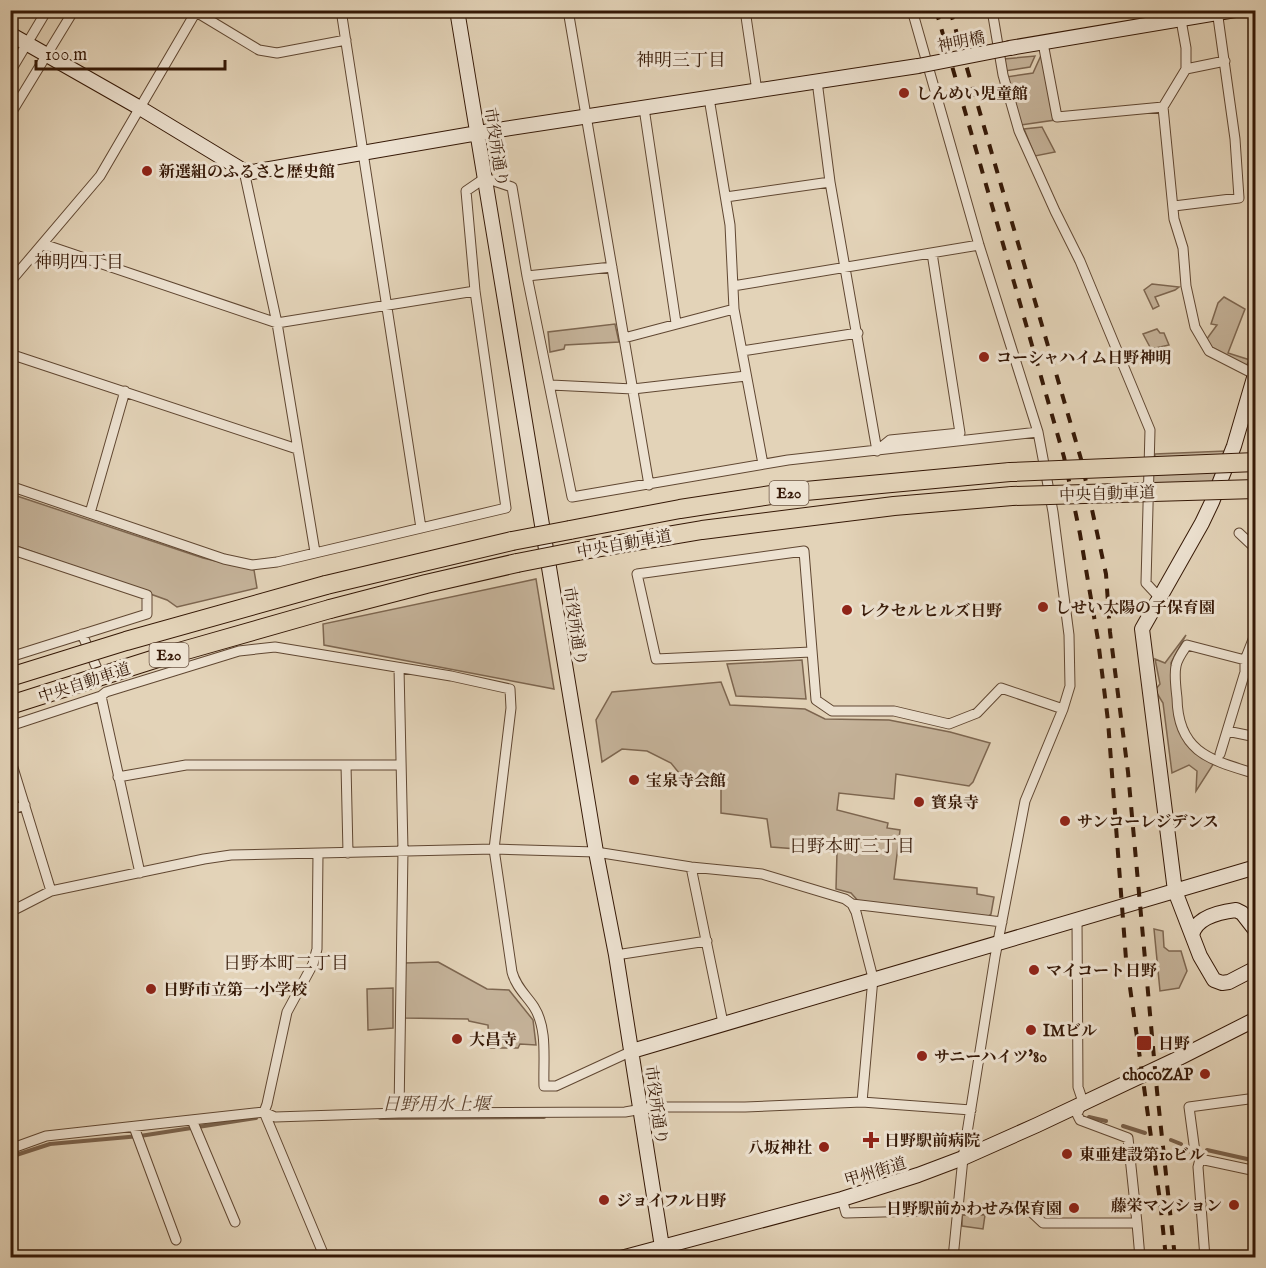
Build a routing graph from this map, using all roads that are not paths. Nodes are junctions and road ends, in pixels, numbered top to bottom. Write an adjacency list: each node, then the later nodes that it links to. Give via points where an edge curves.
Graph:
1 (47, 10): 16 (street)
2 (74, 10): 17 (street)
3 (340, 10): 14 (street)
4 (457, 10): 29 (street, 市役所通り)
5 (568, 10): 28 (street)
6 (745, 10): 22 (street)
7 (912, 10): 37 (street)
8 (992, 10): 72 (street, via 1002,75 1019,131 1080,261 1150,430 1146,583)
9 (1235, 10): 11 (street, 神明橋)
10 (197, 11): 14 (street, via 259,50 278,53); 25 (street)
11 (1217, 12): 12 (street, 神明橋); 18 (street)
12 (1181, 20): 15 (street, 神明橋); 19 (street)
13 (10, 34): 16 (street)
14 (346, 40): 30 (street)
15 (1043, 43): 21 (street, 神明橋, bridge); 24 (street, via 1056,117)
16 (28, 44): 17 (street); 20 (street)
17 (47, 56): 25 (street); 27 (street)
18 (1225, 62): 19 (street); 35 (street, via 1239,198)
19 (1186, 69): 24 (street)
20 (10, 72)
21 (817, 81): 22 (street, 神明橋); 33 (street)
22 (757, 91): 23 (street, 神明橋)
23 (709, 98): 26 (street, 神明橋); 34 (street)
24 (1163, 107): 35 (street)
25 (140, 108): 31 (street); 36 (street, via 100,176)
26 (644, 108): 28 (street, 神明橋); 48 (street)
27 (10, 115)
28 (587, 117): 29 (street, 神明橋); 39 (street)
29 (478, 134): 30 (street, 神明橋); 32 (street, 市役所通り)
30 (363, 152): 31 (street, 神明橋); 45 (street)
31 (244, 171): 47 (street)
32 (485, 178): 41 (street, via 512,187); 44 (street, via 465,191); 98 (street, 市役所通り)
33 (830, 182): 34 (street); 40 (street)
34 (726, 197): 43 (street)
35 (1174, 206): 53 (street, via 1194,327 1209,351)
36 (43, 244): 42 (street); 47 (street)
37 (979, 245): 38 (street); 58 (street)
38 (932, 253): 40 (street); 60 (street, via 960,433 890,440)
39 (612, 267): 41 (street); 50 (street)
40 (846, 268): 43 (street); 49 (street)
41 (527, 276): 55 (street)
42 (10, 282)
43 (733, 285): 46 (street)
44 (475, 291): 45 (street); 67 (street, via 506,508)
45 (387, 306): 47 (street); 67 (street)
46 (734, 309): 48 (street); 51 (street)
47 (277, 322): 59 (street)
48 (676, 323): 50 (street)
49 (858, 333): 51 (street); 60 (street)
50 (624, 338): 56 (street)
51 (742, 351): 54 (street)
52 (10, 354): 57 (street)
53 (1255, 373): 72 (street, via 1234,446 1212,502)
54 (746, 376): 56 (street); 62 (street)
55 (551, 385): 56 (street); 63 (street, via 572,497)
56 (633, 390): 63 (street)
57 (125, 391): 59 (street); 66 (street)
58 (1038, 432): 60 (street); 84 (street, via 1069,635 1070,686)
59 (297, 449): 71 (street)
60 (877, 451): 62 (street)
61 (1256, 462): 81 (highway, 中央自動車道 / E20, bridge, via 1010,472 784,493 680,509 512,541 326,585)
62 (763, 464): 63 (street)
63 (649, 484)
64 (10, 486): 66 (street)
65 (1256, 489): 83 (highway, 中央自動車道 / E20, bridge, via 1012,496 894,506 702,530 578,551 330,609)
66 (90, 513): 71 (street, via 224,559 252,564)
67 (421, 528): 71 (street)
68 (1239, 533): 70 (street)
69 (10, 549): 74 (street, via 147,595 147,614)
70 (1256, 549)
71 (315, 552)
72 (1159, 597): 105 (street, via 1142,629)
73 (1256, 632): 77 (street)
74 (82, 633): 76 (street); 82 (street)
75 (812, 652): 75 (street, via 656,659 637,574 804,551); 84 (street, via 816,700 832,711 894,711 949,724 977,713 1001,688)
76 (10, 657)
77 (1245, 660): 79 (street); 92 (street, via 1186,645 1176,666 1177,718 1196,749 1217,762)
78 (399, 668): 82 (street, via 275,647 239,651); 91 (street); 96 (street, via 510,689)
79 (1245, 672): 80 (street); 86 (street)
80 (1256, 675)
81 (10, 677)
82 (104, 694): 85 (street); 93 (street)
83 (10, 705)
84 (1063, 709): 110 (street, via 1025,801)
85 (10, 726)
86 (1227, 731): 87 (street); 88 (street)
87 (1256, 737)
88 (1220, 754)
89 (10, 758): 94 (street)
90 (346, 765): 91 (street); 93 (street, via 186,765); 99 (street)
91 (400, 765): 97 (street)
92 (1256, 774)
93 (118, 777): 103 (street)
94 (25, 806): 95 (street); 104 (street)
95 (10, 810)
96 (494, 849): 97 (street); 98 (street); 121 (street, via 515,984 534,1008 542,1026 544,1086 556,1086)
97 (403, 850): 99 (street); 128 (street)
98 (596, 852): 101 (street); 116 (street, 市役所通り)
99 (348, 853): 100 (street)
100 (318, 854): 103 (street, via 231,855); 127 (street, via 317,949 287,1012)
101 (691, 867): 106 (street, via 762,874); 114 (street)
102 (1256, 867): 105 (street)
103 (140, 873): 104 (street)
104 (51, 891): 108 (street)
105 (1175, 891): 107 (street); 111 (street)
106 (852, 904): 110 (street); 118 (street)
107 (1182, 910): 109 (street); 113 (street)
108 (10, 912)
109 (1204, 919): 112 (street, via 1236,910); 113 (street, via 1196,924)
110 (1002, 922): 115 (street)
111 (1077, 926): 115 (street); 124 (street, via 1078,1087)
112 (1255, 928)
113 (1192, 935): 117 (street, via 1214,980 1229,982)
114 (707, 941): 116 (street); 120 (street)
115 (998, 942): 118 (street); 126 (street)
116 (616, 955): 121 (street, 市役所通り)
117 (1255, 967)
118 (873, 978): 120 (street); 123 (street)
119 (1256, 1019): 124 (street, 甲州街道)
120 (723, 1023): 121 (street)
121 (632, 1051): 125 (street, 市役所通り)
122 (1256, 1098): 133 (street, via 1189,1107 1195,1152)
123 (862, 1102): 125 (street); 126 (street)
124 (1083, 1102): 132 (street, 甲州街道); 138 (street, via 1077,1114 1080,1120 1128,1138)
125 (641, 1109): 128 (street); 140 (street, 市役所通り)
126 (971, 1110): 132 (street)
127 (264, 1112): 128 (street, via 275,1117); 129 (street); 141 (street)
128 (399, 1113)
129 (193, 1121): 130 (street); 137 (street)
130 (135, 1129): 131 (street, via 46,1136); 139 (street)
131 (10, 1149)
132 (963, 1158): 135 (street, 甲州街道); 136 (street)
133 (1200, 1159): 134 (street); 145 (street)
134 (1256, 1171)
135 (842, 1199): 136 (street, via 846,1213); 140 (street, 甲州街道)
136 (957, 1209): 138 (street, via 1027,1208 1044,1223); 143 (street)
137 (235, 1222)
138 (1137, 1223): 144 (street)
139 (176, 1240)
140 (662, 1247): 142 (street, 甲州街道)
141 (325, 1257)
142 (621, 1257)
143 (953, 1257)
144 (1140, 1257)
145 (1205, 1257)

